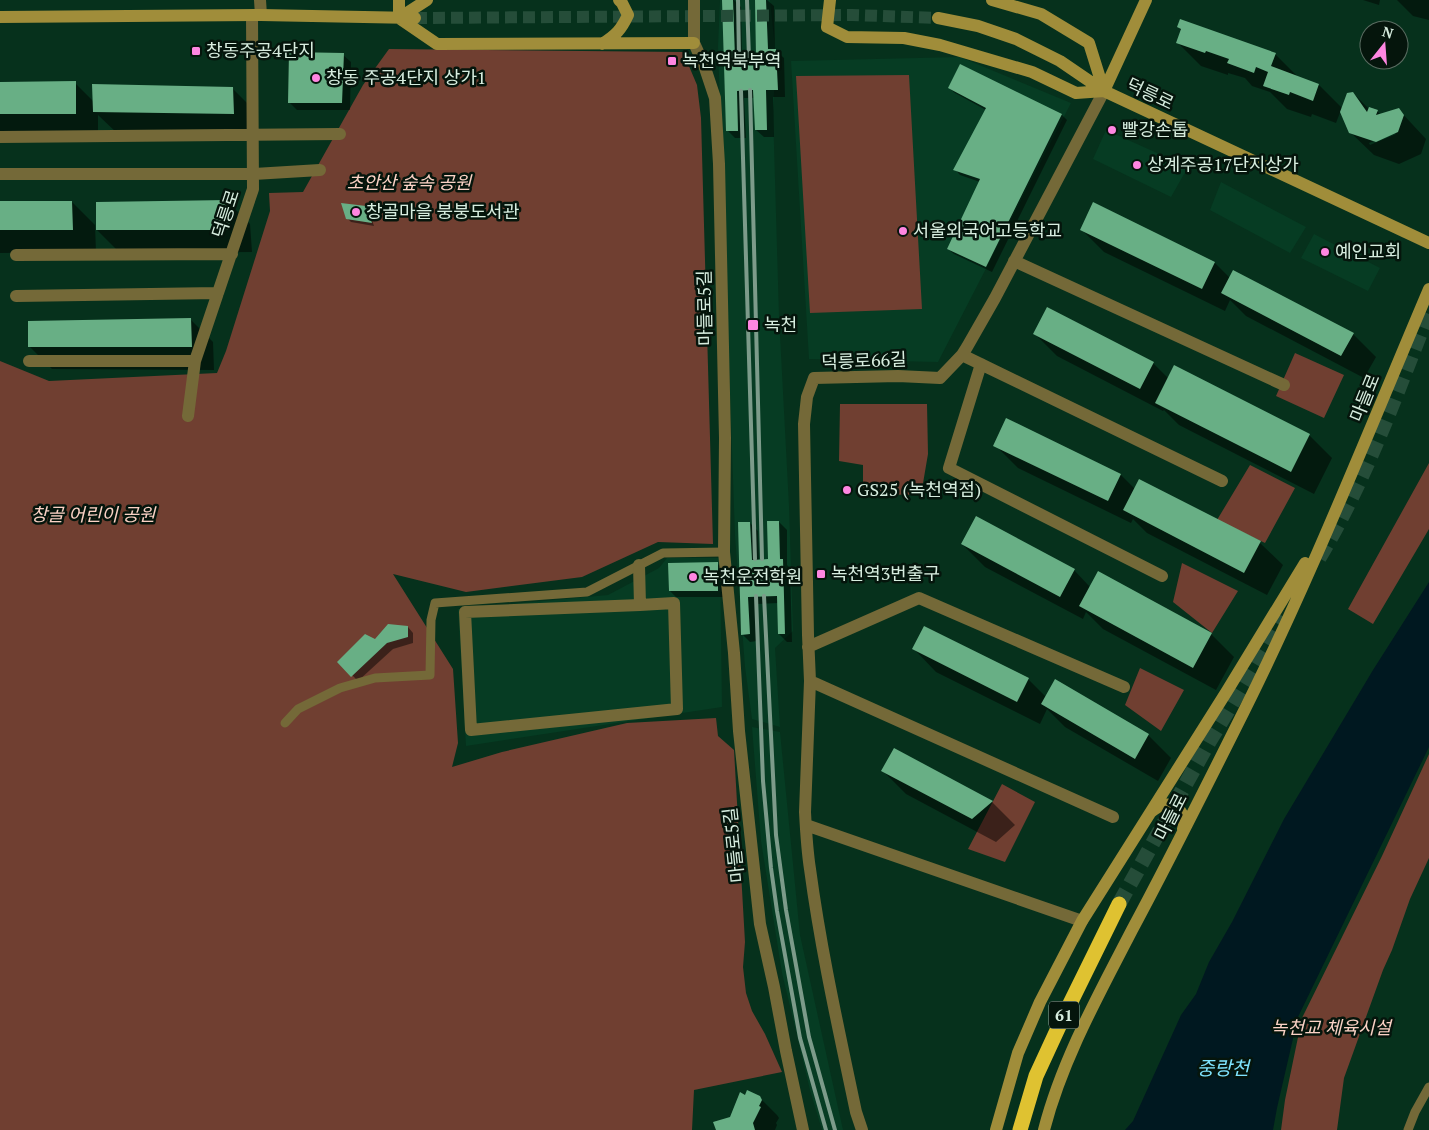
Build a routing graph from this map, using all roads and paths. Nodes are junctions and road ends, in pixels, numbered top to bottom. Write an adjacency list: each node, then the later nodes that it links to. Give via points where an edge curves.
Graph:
1 (260, 0): 9 (street, 덕릉로)
2 (399, 0): 11 (main road)
3 (427, 0): 11 (main road)
4 (619, 0): 15 (main road, via 628,15 622,28)
5 (694, 0): 14 (street)
6 (830, 0): 16 (main road, via 827,27 847,37 904,38 940,45 1032,72 1076,93)
7 (992, 0): 16 (main road, via 1041,14 1089,43)
8 (1146, 0): 16 (main road)
9 (256, 15): 10 (main road); 11 (main road); 18 (street, 덕릉로)
10 (0, 17)
11 (399, 18): 12 (main road); 15 (main road, via 437,44)
12 (415, 18)
13 (938, 18): 16 (main road, 덕릉로, via 978,26 1016,39 1060,61)
14 (694, 43): 15 (main road); 38 (street, 마들로5길, via 715,98 719,164 725,418)
15 (602, 44)
16 (1104, 92): 23 (main road, 덕릉로); 26 (street, 덕릉로66길)
17 (340, 134): 18 (street)
18 (253, 135): 19 (street); 22 (street, 덕릉로)
19 (0, 137)
20 (320, 170): 22 (street)
21 (0, 174): 22 (street)
22 (253, 174): 24 (street, 덕릉로, via 253,189)
23 (1429, 242)
24 (232, 254): 25 (street); 28 (street, 덕릉로)
25 (16, 256)
26 (1014, 261): 30 (street, 덕릉로66길); 34 (street)
27 (1429, 289): 37 (main road, 마들로)
28 (218, 293): 29 (street); 31 (street, 덕릉로)
29 (16, 296)
30 (962, 355): 33 (street); 42 (street, 덕릉로66길, via 940,378 814,378 807,397 804,424)
31 (195, 361): 32 (street); 35 (street, 덕릉로)
32 (29, 362)
33 (980, 364): 36 (street); 40 (street, via 949,468)
34 (1284, 385)
35 (188, 416)
36 (1222, 481)
37 (1331, 520): 46 (main road, 마들로); 49 (main road, 마들로, via 1253,695)
38 (724, 552): 39 (lane, via 663,553); 53 (street, 마들로5길, via 760,924)
39 (639, 565): 41 (street); 45 (lane, via 586,592 436,603 431,620 430,674 375,678 340,688 298,708)
40 (1162, 576)
41 (640, 605): 41 (street, via 674,603 677,709 471,730 465,612)
42 (808, 647): 43 (street, 덕릉로66길); 44 (street, via 919,598)
43 (810, 681): 47 (street); 48 (street, 덕릉로66길)
44 (1124, 687)
45 (286, 723)
46 (1151, 812): 49 (main road, via 1163,805 1180,810 1185,822); 51 (main road, 마들로)
47 (1113, 817)
48 (806, 824): 51 (street); 54 (street, 덕릉로66길, via 809,868 826,967)
49 (1181, 836): 57 (main road, 마들로, via 1084,1024)
50 (1119, 904): 56 (highway, 61, via 1036,1076)
51 (1082, 921): 55 (main road, 마들로, via 1018,1053)
52 (1429, 1087): 58 (lane)
53 (803, 1130)
54 (862, 1130)
55 (996, 1130)
56 (1020, 1130)
57 (1044, 1130)
58 (1408, 1130)

